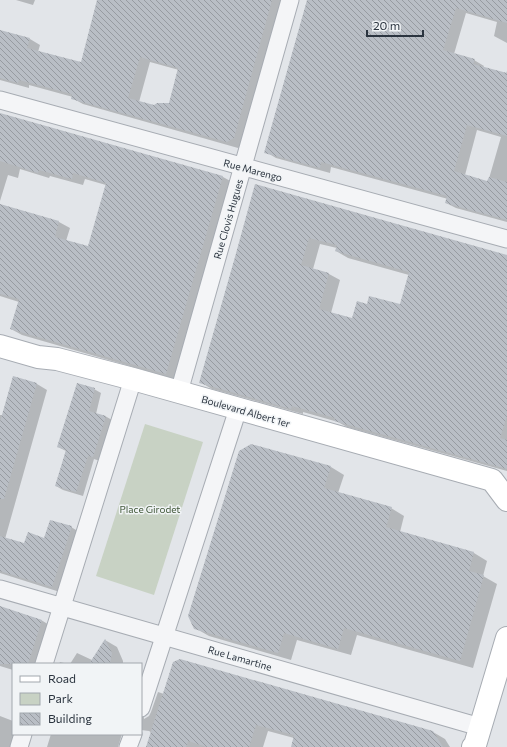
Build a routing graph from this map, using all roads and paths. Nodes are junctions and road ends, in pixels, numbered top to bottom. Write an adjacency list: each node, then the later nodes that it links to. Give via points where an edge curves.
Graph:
1 (290, 0): 3 (street, Rue Clovis Hugues)
2 (0, 100): 3 (street, Rue Marengo)
3 (242, 167): 4 (street, Rue Marengo); 7 (street, Rue Clovis Hugues)
4 (507, 239)
5 (0, 346): 6 (main road, Boulevard Albert 1er)
6 (133, 379): 7 (main road, Boulevard Albert 1er); 12 (street)
7 (179, 392): 8 (main road, Boulevard Albert 1er)
8 (238, 409): 9 (main road, Boulevard Albert 1er); 13 (street)
9 (499, 480): 10 (main road, Boulevard Albert 1er)
10 (507, 500)
11 (0, 589): 12 (street, Rue Lamartine)
12 (62, 606): 13 (street, Rue Lamartine); 15 (street)
13 (164, 636): 16 (street); 19 (street, Rue Lamartine)
14 (507, 638): 19 (main road)
15 (44, 663)
16 (142, 705)
17 (23, 735): 20 (street)
18 (133, 735): 21 (street)
19 (476, 741)
20 (19, 747)
21 (128, 747)

